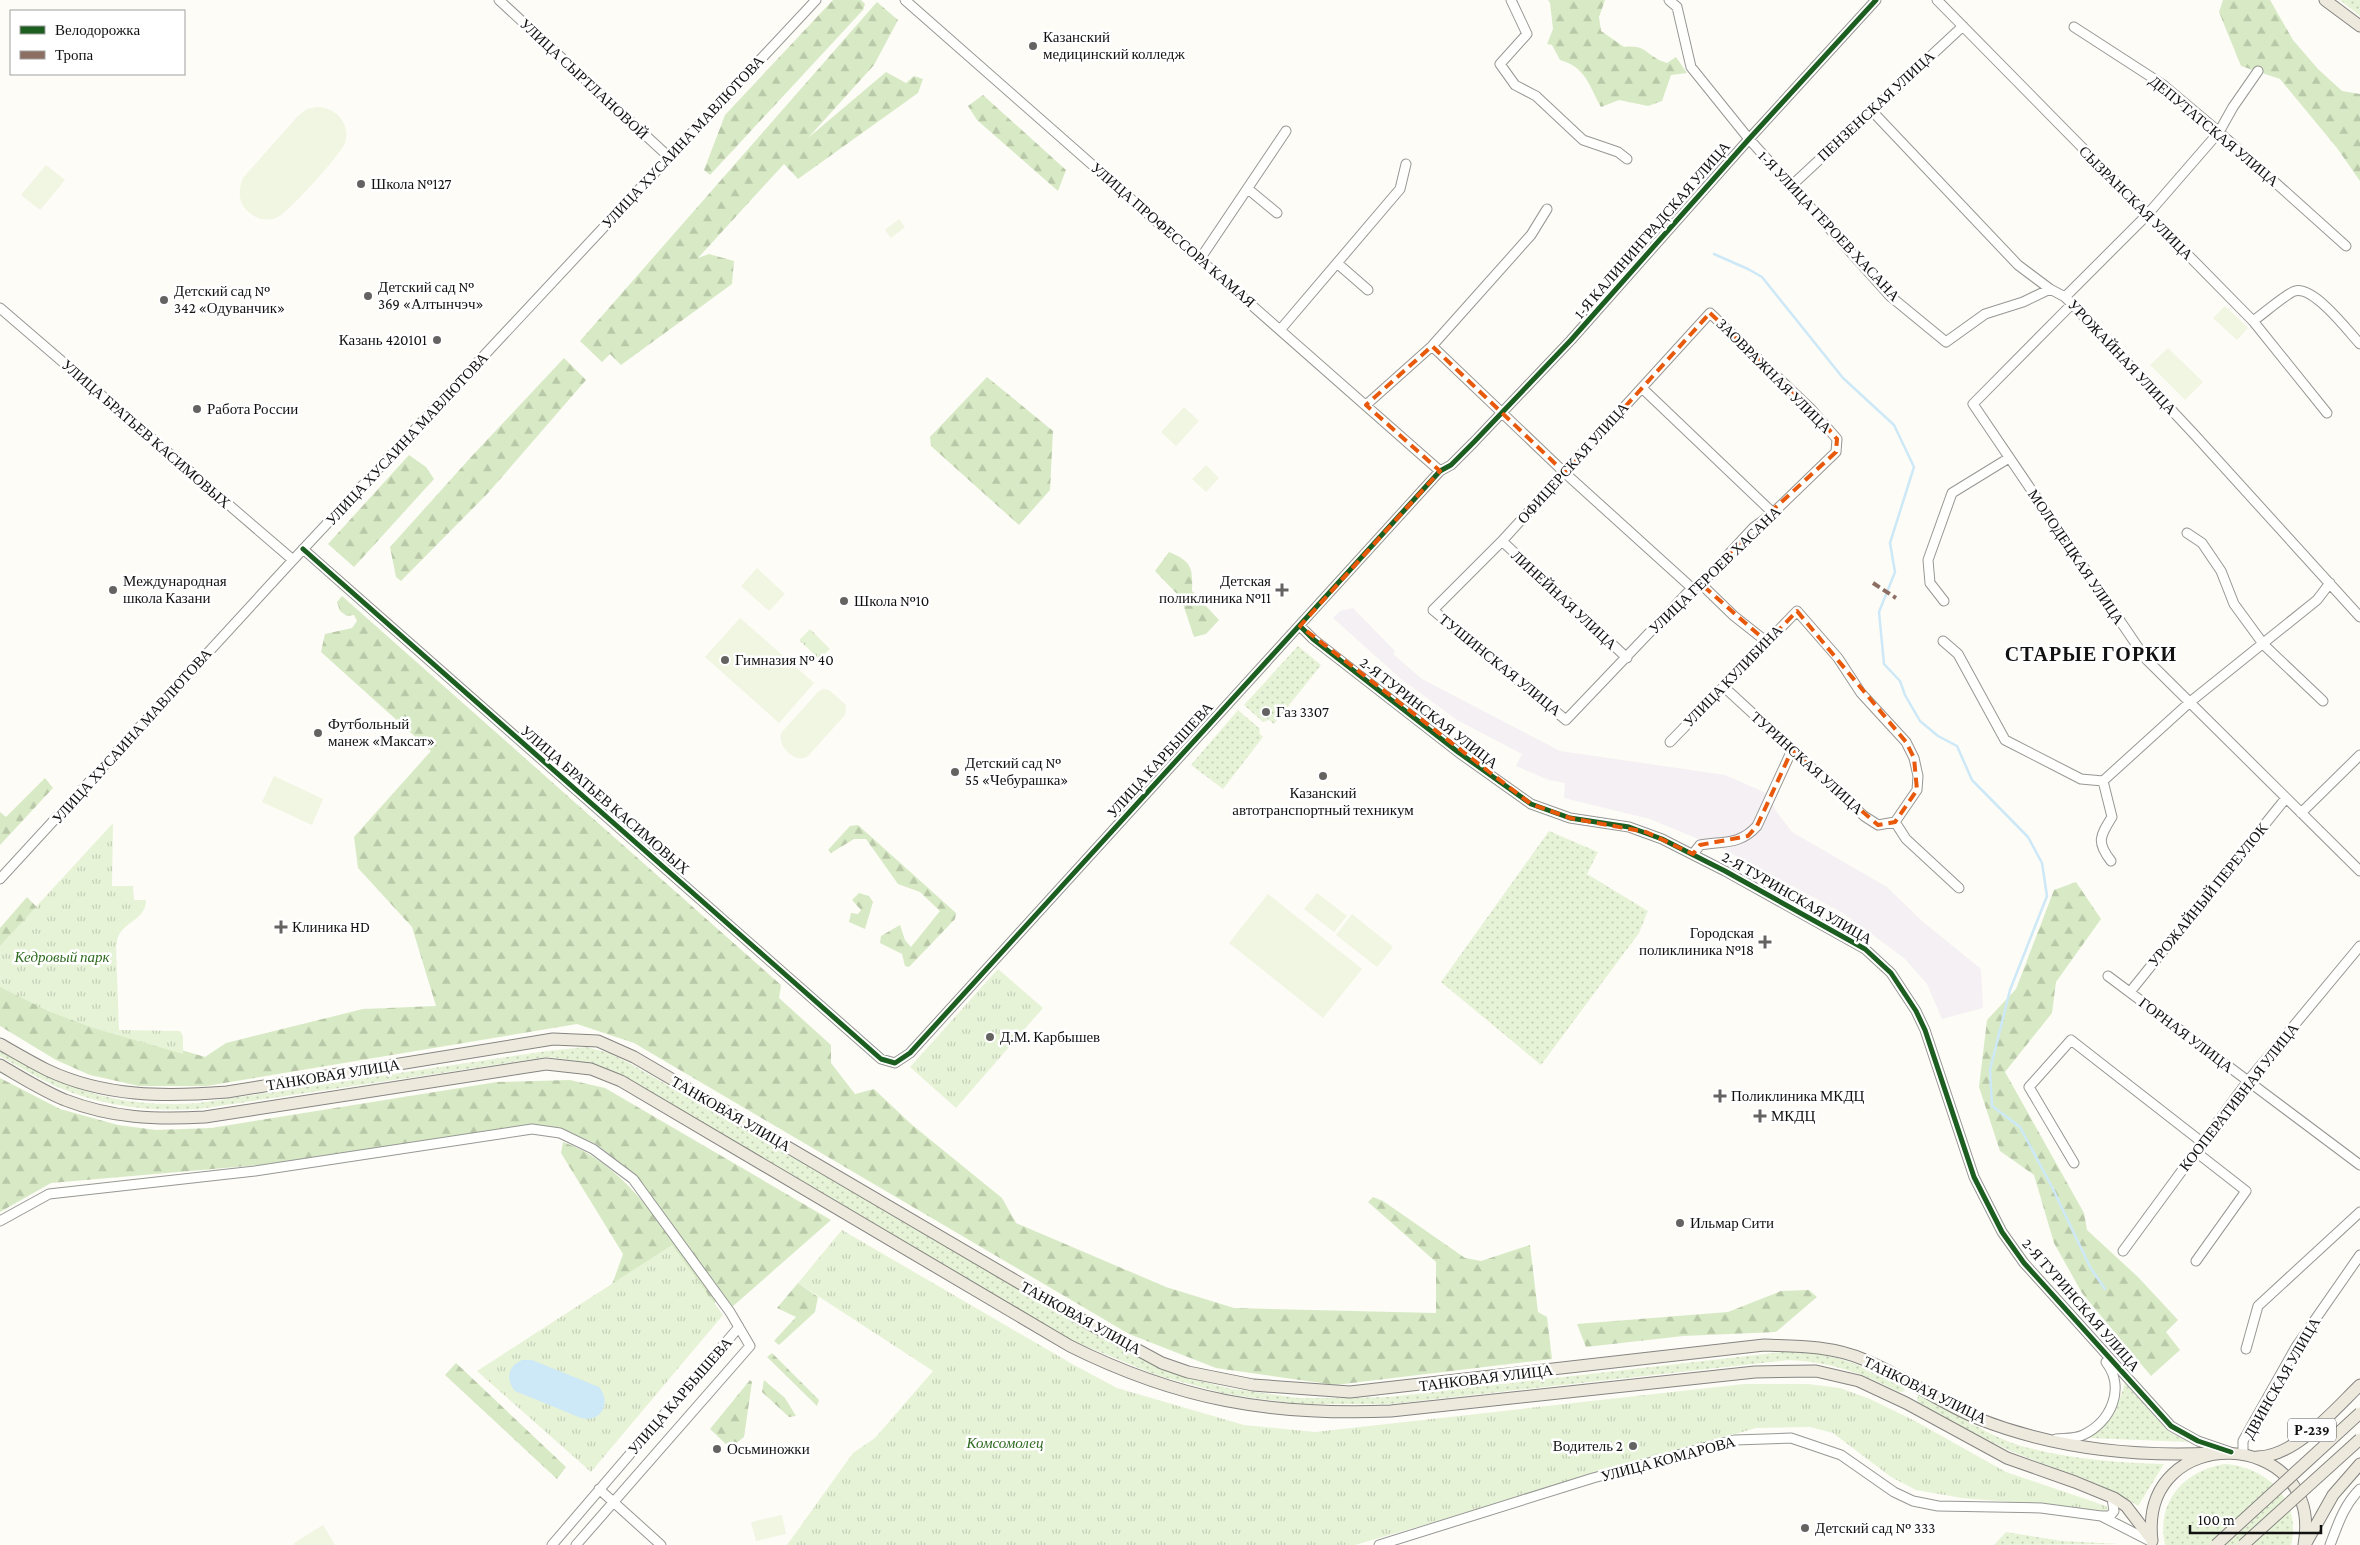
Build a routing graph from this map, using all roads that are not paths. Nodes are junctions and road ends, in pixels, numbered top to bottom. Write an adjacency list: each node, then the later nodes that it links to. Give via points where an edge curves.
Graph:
1 (499, 0): 17 (street, УЛИЦА СЫРТЛАНОВОЙ)
2 (816, 0): 17 (street, УЛИЦА ХУСАИНА МАВЛЮТОВА)
3 (905, 0): 26 (street, УЛИЦА ПРОФЕССОРА КАМАЯ)
4 (1511, 0): 18 (street, via 1528,34 1500,64 1505,74 1515,85 1536,96 1583,140 1618,152)
5 (1669, 0): 16 (street, 1-Я УЛИЦА ГЕРОЕВ ХАСАНА, via 1676,7 1691,67)
6 (1876, 0): 16 (street, 1-Я КАЛИНИНГРАДСКАЯ УЛИЦА)
7 (1937, 0): 9 (street, СЫЗРАНСКАЯ УЛИЦА)
8 (2325, 0): 10 (main road)
9 (1962, 26): 13 (street, ПЕНЗЕНСКАЯ УЛИЦА); 24 (street, СЫЗРАНСКАЯ УЛИЦА)
10 (2360, 26)
11 (2074, 27): 15 (street, ДЕПУТАТСКАЯ УЛИЦА, via 2162,84)
12 (2258, 71): 15 (street)
13 (1872, 111): 20 (street, ПЕНЗЕНСКАЯ УЛИЦА); 28 (street, УРОЖАЙНАЯ УЛИЦА, via 2018,265)
14 (1286, 131): 21 (street)
15 (2220, 132): 24 (street); 25 (street, ДЕПУТАТСКАЯ УЛИЦА)
16 (1749, 139): 20 (street, 1-Я УЛИЦА ГЕРОЕВ ХАСАНА); 40 (street, 1-Я КАЛИНИНГРАДСКАЯ УЛИЦА, via 1578,333)
17 (669, 157): 49 (street, УЛИЦА ХУСАИНА МАВЛЮТОВА)
18 (1627, 159)
19 (1406, 164): 27 (street, via 1400,189)
20 (1790, 187): 28 (street, 1-Я УЛИЦА ГЕРОЕВ ХАСАНА, via 1890,296 1946,342 1985,314)
21 (1248, 189): 23 (street); 26 (street)
22 (1547, 209): 37 (street, via 1531,235)
23 (1277, 213)
24 (2147, 215): 30 (street); 34 (street, СЫЗРАНСКАЯ УЛИЦА)
25 (2346, 246)
26 (1200, 259): 35 (street, УЛИЦА ПРОФЕССОРА КАМАЯ)
27 (1337, 263): 29 (street); 35 (street)
28 (2050, 289): 30 (street, УРОЖАЙНАЯ УЛИЦА)
29 (1368, 290)
30 (2065, 297): 31 (street, УРОЖАЙНАЯ УЛИЦА)
31 (2072, 304): 43 (street, МОЛОДЕЦКАЯ УЛИЦА, via 1972,404); 51 (street, УРОЖАЙНАЯ УЛИЦА)
32 (0, 308): 50 (street, УЛИЦА БРАТЬЕВ КАСИМОВЫХ)
33 (1710, 314): 38 (street, ОФИЦЕРСКАЯ УЛИЦА); 42 (street, ЗАОВРАЖНАЯ УЛИЦА, via 1811,409)
34 (2253, 321): 36 (street, via 2295,291 2306,291 2331,311); 41 (street, СЫЗРАНСКАЯ УЛИЦА)
35 (1280, 330): 39 (street, УЛИЦА ПРОФЕССОРА КАМАЯ)
36 (2360, 344)
37 (1432, 346): 39 (street); 40 (street)
38 (1642, 388): 45 (street, ОФИЦЕРСКАЯ УЛИЦА); 46 (street)
39 (1366, 405): 44 (street, УЛИЦА ПРОФЕССОРА КАМАЯ)
40 (1502, 413): 44 (street, 1-Я КАЛИНИНГРАДСКАЯ УЛИЦА, via 1451,465); 45 (street)
41 (2327, 413)
42 (1837, 439): 46 (street, УЛИЦА ГЕРОЕВ ХАСАНА, via 1836,452)
43 (2010, 458): 54 (street, via 1952,493 1928,560 1930,583); 64 (street, МОЛОДЕЦКАЯ УЛИЦА, via 2146,659)
44 (1440, 471): 57 (street, УЛИЦА КАРБЫШЕВА)
45 (1565, 473): 48 (street, ОФИЦЕРСКАЯ УЛИЦА); 53 (street)
46 (1772, 513): 52 (street, УЛИЦА ГЕРОЕВ ХАСАНА, via 1753,528)
47 (2187, 533): 60 (street, via 2202,543 2221,571 2234,604)
48 (1502, 541): 55 (street, ОФИЦЕРСКАЯ УЛИЦА); 61 (street, ЛИНЕЙНАЯ УЛИЦА)
49 (303, 550): 50 (street, УЛИЦА ХУСАИНА МАВЛЮТОВА); 82 (street, УЛИЦА БРАТЬЕВ КАСИМОВЫХ, via 874,1052 887,1062)
50 (293, 560): 76 (street, УЛИЦА ХУСАИНА МАВЛЮТОВА)
51 (2330, 583): 56 (street, УРОЖАЙНАЯ УЛИЦА); 60 (street, via 2317,600)
52 (1701, 584): 53 (street, УЛИЦА ГЕРОЕВ ХАСАНА); 59 (street)
53 (1692, 588): 61 (street, УЛИЦА ГЕРОЕВ ХАСАНА)
54 (1944, 601)
55 (1433, 610): 65 (street, ТУШИНСКАЯ УЛИЦА)
56 (2360, 617)
57 (1300, 626): 73 (street, 2-Я ТУРИНСКАЯ УЛИЦА, via 1458,752 1531,804 1570,818 1646,832); 82 (street, УЛИЦА КАРБЫШЕВА, via 917,1046 905,1058)
58 (1943, 641): 69 (street, via 1958,654 2005,740 2081,779)
59 (1767, 642): 62 (street, УЛИЦА КУЛИБИНА); 72 (street, УЛИЦА КУЛИБИНА, via 1797,611 1838,658 1861,692 1906,742 1914,758 1917,790)
60 (2264, 645): 63 (street); 64 (street)
61 (1627, 658): 65 (street, УЛИЦА ГЕРОЕВ ХАСАНА)
62 (1724, 686): 66 (street, УЛИЦА КУЛИБИНА); 67 (street, ТУРИНСКАЯ УЛИЦА)
63 (2323, 701)
64 (2190, 702): 69 (street); 70 (street, МОЛОДЕЦКАЯ УЛИЦА)
65 (1566, 720)
66 (1670, 742)
67 (1792, 750): 72 (street, ТУРИНСКАЯ УЛИЦА, via 1864,816 1878,824); 73 (street, via 1757,826 1748,836 1739,841 1700,845)
68 (2360, 755): 71 (street)
69 (2103, 781): 74 (street, via 2112,817 2100,839 2103,851)
70 (2286, 798): 71 (street, МОЛОДЕЦКАЯ УЛИЦА); 80 (street, УРОЖАЙНЫЙ ПЕРЕУЛОК)
71 (2302, 813): 75 (street, МОЛОДЕЦКАЯ УЛИЦА)
72 (1895, 822): 77 (street, via 1906,839)
73 (1693, 854): 95 (street, 2-Я ТУРИНСКАЯ УЛИЦА, via 1866,949 1892,973 1910,999 1925,1030 1974,1177 1988,1207 2024,1263)
74 (2111, 861)
75 (2360, 871)
76 (0, 879)
77 (1958, 888)
78 (2360, 946): 84 (street, КООПЕРАТИВНАЯ УЛИЦА)
79 (2108, 976): 80 (street, ГОРНАЯ УЛИЦА)
80 (2130, 992): 84 (street, ГОРНАЯ УЛИЦА)
81 (0, 1044): 97 (main road, ТАНКОВАЯ УЛИЦА, via 48,1070 86,1084 137,1095 179,1096 227,1092 553,1039 598,1041 634,1057 1086,1322 1162,1363 1229,1382 1350,1392 1764,1345 1810,1346 1863,1359)
82 (895, 1062)
83 (0, 1065): 99 (main road, ТАНКОВАЯ УЛИЦА, via 64,1099 112,1114 162,1120 205,1117 546,1064 592,1069 630,1086 1070,1346 1153,1382 1250,1405 1296,1411 1391,1411 1755,1372 1816,1371 1859,1380)
84 (2247, 1082): 85 (street, КООПЕРАТИВНАЯ УЛИЦА); 88 (street, ГОРНАЯ УЛИЦА)
85 (2202, 1143): 86 (street, КООПЕРАТИВНАЯ УЛИЦА); 87 (street, via 2071,1040 2029,1087)
86 (2196, 1152): 91 (street, КООПЕРАТИВНАЯ УЛИЦА); 93 (street, via 2246,1191)
87 (2074, 1163)
88 (2360, 1165)
89 (2360, 1212): 96 (street, via 2258,1306)
90 (0, 1221): 94 (street, via 49,1194 255,1171 532,1129 560,1133 593,1149 633,1179)
91 (2123, 1251)
92 (2360, 1255): 105 (street, ДВИНСКАЯ УЛИЦА, via 2296,1346 2243,1441)
93 (2196, 1261)
94 (739, 1327): 108 (street, УЛИЦА КАРБЫШЕВА); 110 (street, УЛИЦА КАРБЫШЕВА, via 750,1346)
95 (2087, 1335): 101 (street, via 2115,1376 2112,1406 2098,1425 2083,1435); 103 (street, 2-Я ТУРИНСКАЯ УЛИЦА, via 2171,1426 2198,1441)
96 (2246, 1349)
97 (1916, 1385): 99 (main road); 101 (main road, ТАНКОВАЯ УЛИЦА, via 1977,1418)
98 (2360, 1385): 105 (main road, Р-239, via 2302,1439 2270,1457)
99 (1906, 1403): 109 (main road, ТАНКОВАЯ УЛИЦА, via 2007,1458)
100 (2360, 1414): 117 (main road, bridge)
101 (2037, 1439): 104 (main road, ТАНКОВАЯ УЛИЦА, via 2124,1451 2176,1455)
102 (2360, 1439): 118 (main road, bridge)
103 (2231, 1452): 104 (main road, Р-239); 105 (main road, Р-239)
104 (2213, 1453): 112 (main road, Р-239, via 2186,1464 2165,1484 2151,1522)
105 (2249, 1455): 119 (main road, Р-239, via 2279,1471 2296,1494 2304,1515)
106 (2360, 1464): 119 (main road, Р-239, via 2334,1496)
107 (2360, 1489): 120 (street, via 2350,1498)
108 (599, 1490): 110 (street); 113 (street, УЛИЦА КАРБЫШЕВА)
109 (2112, 1498): 111 (street, via 2114,1511 2110,1516); 112 (main road, ТАНКОВАЯ УЛИЦА, via 2126,1506)
110 (614, 1502): 114 (street, УЛИЦА КАРБЫШЕВА); 115 (street)
111 (2101, 1516): 112 (street, УЛИЦА КОМАРОВА); 116 (street, УЛИЦА КОМАРОВА, via 2041,1508 1938,1506 1913,1501 1894,1492 1841,1455 1820,1447 1791,1438 1735,1440 1593,1478)
112 (2152, 1542)
113 (552, 1545)
114 (576, 1545)
115 (661, 1545)
116 (1379, 1545)
117 (2216, 1545)
118 (2243, 1545)
119 (2304, 1545)
120 (2330, 1545)

